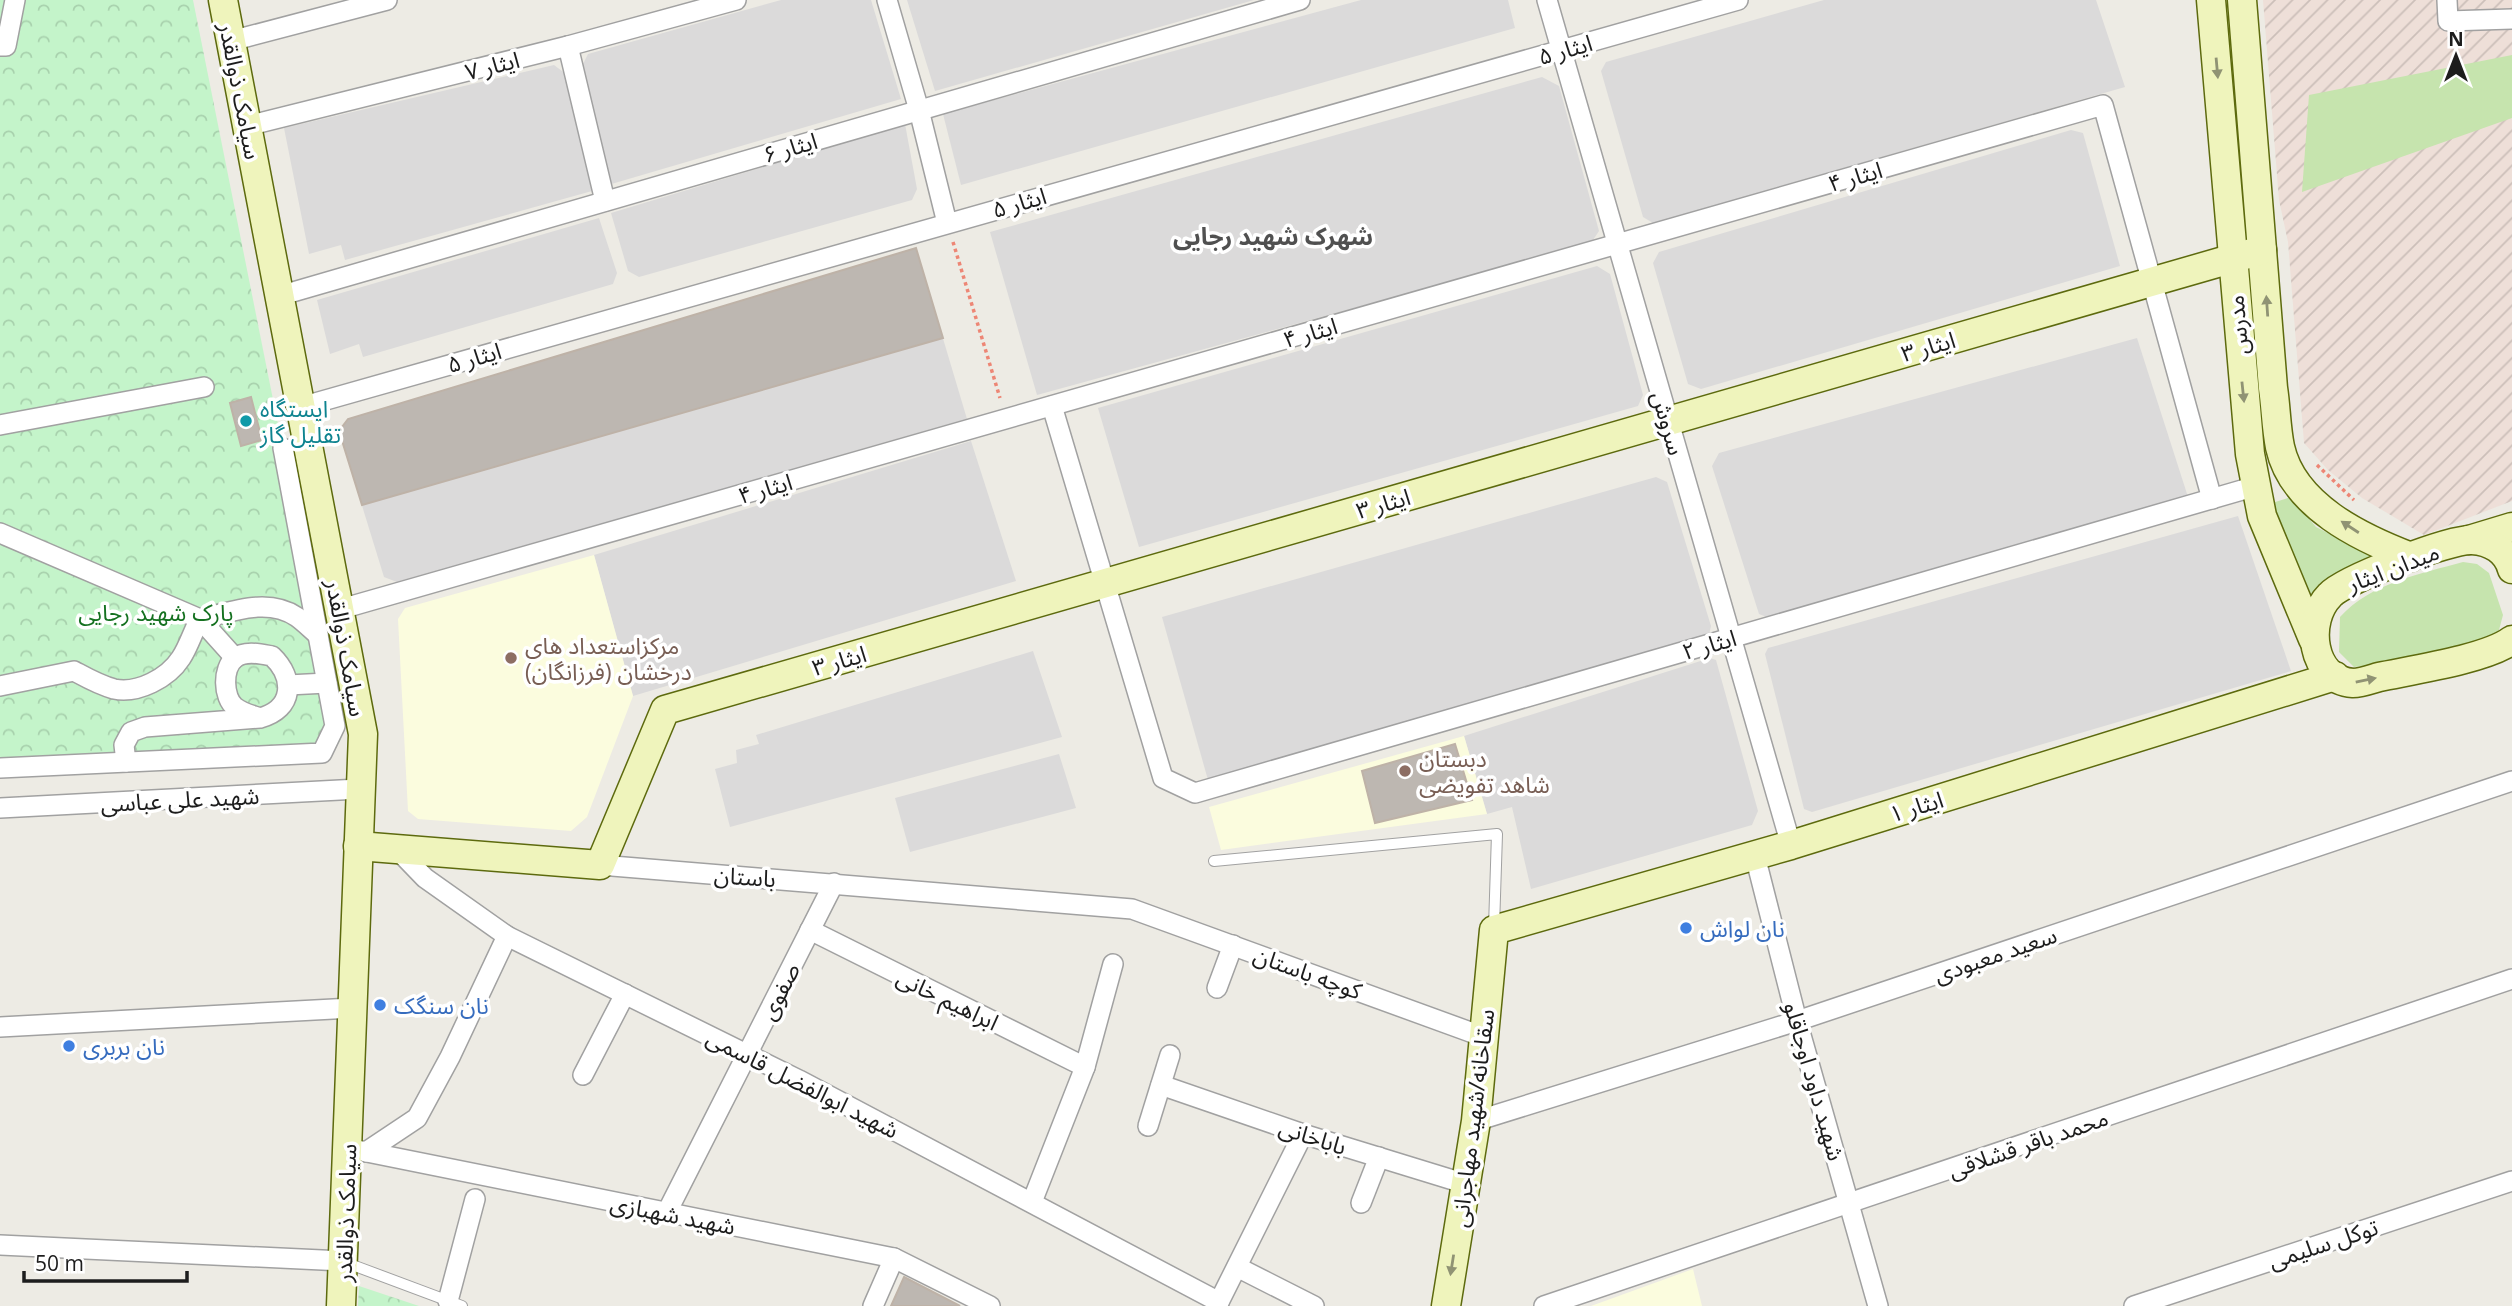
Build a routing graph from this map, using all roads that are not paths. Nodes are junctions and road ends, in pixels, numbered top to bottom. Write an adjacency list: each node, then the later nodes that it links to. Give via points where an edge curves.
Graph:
1 (15, 0): 15 (street, via 6,46)
2 (223, 0): 14 (street, سیامک ذوالقدر)
3 (387, 0): 14 (street)
4 (736, 0): 16 (street, ایثار ۷)
5 (887, 0): 18 (street)
6 (1300, 0): 12 (street, ایثار ۶)
7 (1547, 0): 17 (street, سروش)
8 (1738, 0): 17 (street, ایثار ۵)
9 (2211, 0): 24 (street, مدرس, one-way to 24)
10 (2242, 0): 23 (street, مدرس)
11 (2447, 0): 13 (street, via 2448,22)
12 (1245, 8): 18 (street, ایثار ۶)
13 (2512, 19)
14 (231, 41): 19 (street, سیامک ذوالقدر)
15 (0, 46)
16 (568, 46): 19 (street, ایثار ۷); 20 (street)
17 (1561, 50): 21 (street, ایثار ۵); 22 (street, سروش)
18 (919, 110): 20 (street, ایثار ۶); 21 (street)
19 (247, 126): 26 (street, سیامک ذوالقدر)
20 (605, 201): 26 (street, ایثار ۶)
21 (947, 223): 29 (street, ایثار ۵)
22 (1617, 244): 25 (street, ایثار ۴, via 2103,105); 28 (street, ایثار ۴); 31 (street, سروش)
23 (2262, 250): 24 (street, ایثار ۳); 39 (street, مدرس, one-way to 23, via 2375,543 2314,504 2292,476 2280,449)
24 (2232, 259): 25 (street, ایثار ۳); 33 (street, مدرس, one-way to 33)
25 (2152, 282): 31 (street, ایثار ۳); 34 (street)
26 (279, 296): 29 (street, سیامک ذوالقدر)
27 (204, 387): 30 (street)
28 (1052, 405): 40 (street); 41 (street, ایثار ۴)
29 (301, 407): 41 (street, سیامک ذوالقدر)
30 (1, 421)
31 (1668, 421): 40 (street, ایثار ۳); 44 (street, سروش)
32 (283, 448): 43 (street)
33 (2256, 486): 34 (street, ایثار ۲); 45 (street, مدرس, via 2262,516)
34 (2212, 499): 44 (street, ایثار ۲)
35 (2512, 527): 37 (street)
36 (0, 533): 42 (street)
37 (2469, 540): 38 (street, میدان ایثار, via 2485,542); 39 (street, میدان ایثار)
38 (2511, 556)
39 (2411, 557): 45 (street, میدان ایثار, via 2339,587 2317,615)
40 (1105, 584): 44 (street, ایثار ۲, via 1163,778 1195,793); 63 (street, ایثار ۳, via 665,710)
41 (341, 609): 56 (street, سیامک ذوالقدر, via 363,734)
42 (200, 619): 43 (street, via 262,607 295,615); 47 (street); 51 (street, via 180,659 162,679 140,687 117,690 74,671)
43 (318, 635): 49 (street)
44 (1731, 638): 58 (street, سروش)
45 (2313, 639): 48 (street, via 2322,665)
46 (2512, 640): 48 (street, one-way to 46, via 2353,683 2442,664)
47 (235, 657): 50 (street, via 272,656 288,675); 52 (street, via 226,674 227,696 234,707)
48 (2335, 676): 58 (street, ایثار ۱)
49 (327, 682): 50 (street); 53 (street, via 335,726 322,753)
50 (288, 685): 52 (street, via 278,710)
51 (0, 686)
52 (261, 718): 53 (street, via 145,727 131,732 124,745)
53 (125, 762): 54 (street)
54 (0, 768)
55 (2512, 780): 75 (street, سعید معبودی)
56 (359, 789): 57 (street, شهید علی عباسی); 59 (street, سیامک ذوالقدر)
57 (0, 808)
58 (1791, 845): 61 (street, ایثار ۱)
59 (358, 846): 60 (street, باستان); 74 (street, سیامک ذوالقدر)
60 (397, 849): 63 (street, باستان); 68 (street, شهید ابوالفضل قاسمی, via 425,878)
61 (1755, 856): 67 (street, ایثار ۱); 75 (street, شهید داود اوجاقلو)
62 (1214, 861): 67 (lane, via 1497,834)
63 (600, 865): 64 (street, باستان)
64 (834, 883): 65 (street, باستان); 66 (street, صفوی)
65 (1132, 909): 69 (street, کوچه باستان)
66 (810, 930): 78 (street, صفوی); 80 (street, ابراهیم خانی)
67 (1494, 930): 77 (street, سقاخانه/شهید مهاجرانی)
68 (507, 936): 73 (street, شهید ابوالفضل قاسمی); 86 (street, via 417,1118)
69 (1233, 945): 72 (street); 77 (street, کوچه باستان)
70 (1113, 964): 80 (street)
71 (2512, 979): 93 (street, محمد باقر قشلاقی)
72 (1217, 988)
73 (625, 994): 78 (street, شهید ابوالفضل قاسمی); 81 (street)
74 (352, 1007): 76 (street); 86 (street, سیامک ذوالقدر)
75 (1797, 1021): 83 (street, سعید معبودی); 93 (street, شهید داود اوجاقلو)
76 (0, 1027)
77 (1484, 1037): 83 (street, سقاخانه/شهید مهاجرانی)
78 (748, 1054): 91 (street, شهید ابوالفضل قاسمی); 94 (street, صفوی)
79 (1170, 1055): 82 (street)
80 (1085, 1067): 91 (street)
81 (583, 1075)
82 (1161, 1085): 84 (street); 85 (street, باباخانی)
83 (1476, 1121): 89 (street, سقاخانه/شهید مهاجرانی)
84 (1148, 1126)
85 (1303, 1134): 87 (street, باباخانی); 98 (street)
86 (356, 1150): 94 (street, شهید شهبازی); 97 (street, سیامک ذوالقدر)
87 (1379, 1157): 89 (street, باباخانی); 92 (street)
88 (2512, 1181): 108 (street, توکل سلیمی)
89 (1466, 1184): 105 (street, سقاخانه/شهید مهاجرانی, one-way to 105)
90 (475, 1199): 99 (street)
91 (1032, 1202): 100 (street, شهید ابوالفضل قاسمی)
92 (1361, 1203)
93 (1849, 1204): 106 (street, محمد باقر قشلاقی); 107 (street, شهید داود اوجاقلو)
94 (667, 1212): 96 (street, شهید شهبازی)
95 (0, 1245): 97 (street)
96 (894, 1258): 102 (street); 103 (street, شهید شهبازی)
97 (343, 1261): 99 (lane); 101 (street, سیامک ذوالقدر)
98 (1237, 1267): 100 (street); 104 (street)
99 (455, 1303)
100 (1218, 1304)
101 (341, 1306)
102 (873, 1306)
103 (990, 1306)
104 (1314, 1306)
105 (1446, 1306)
106 (1544, 1306)
107 (1878, 1306)
108 (2134, 1306)

